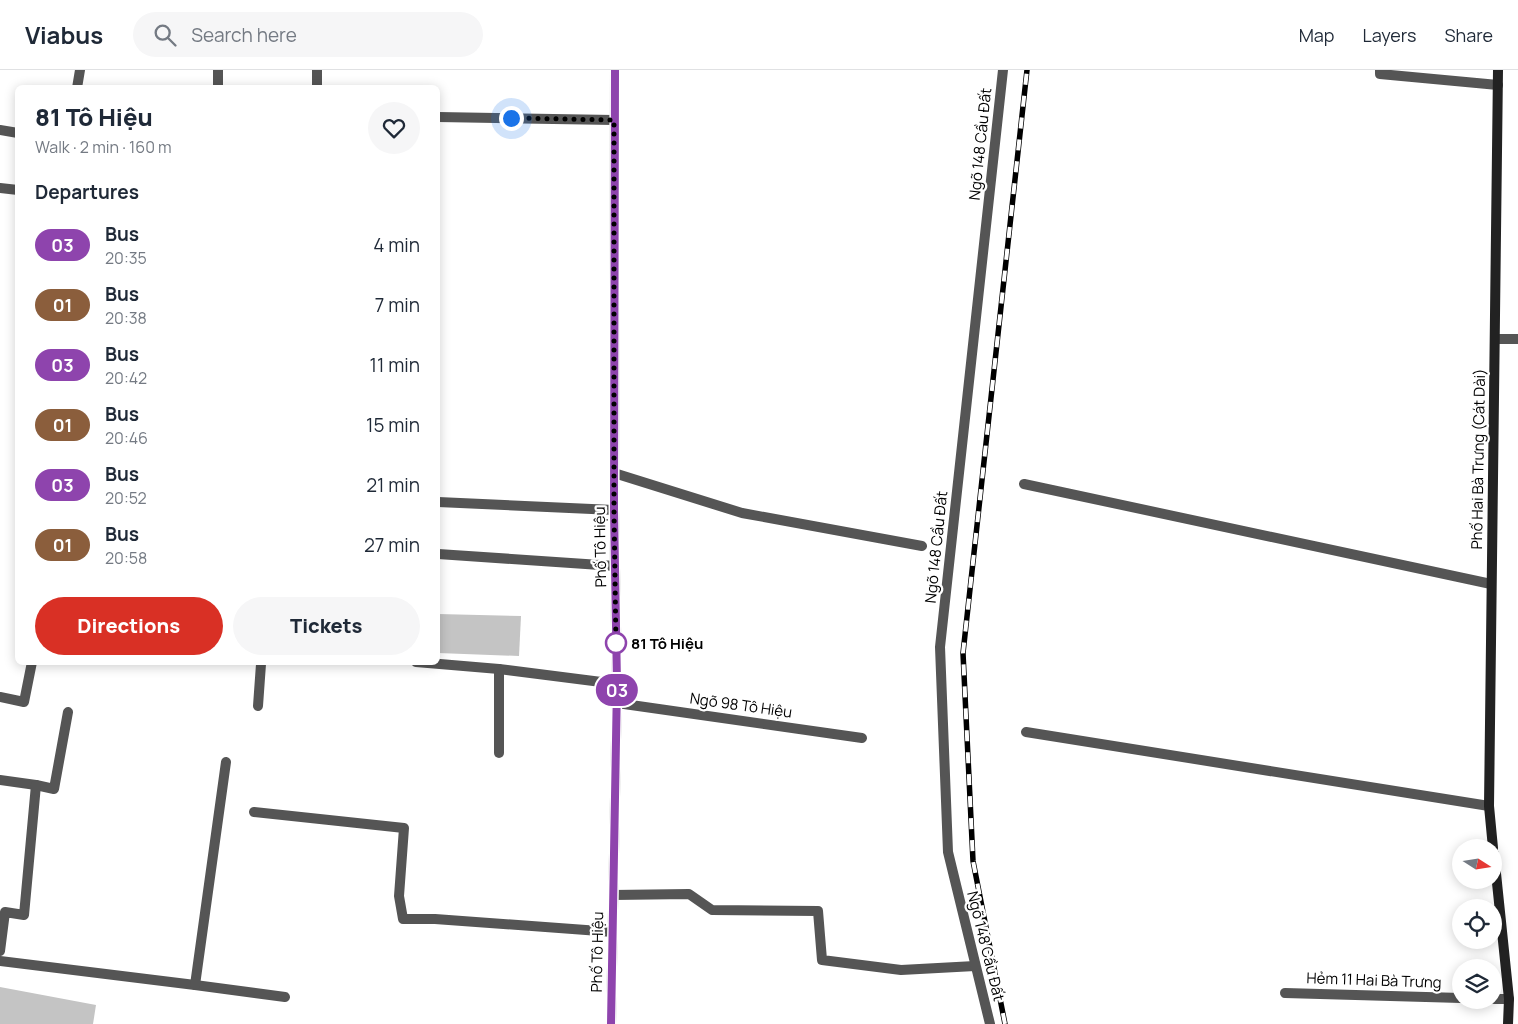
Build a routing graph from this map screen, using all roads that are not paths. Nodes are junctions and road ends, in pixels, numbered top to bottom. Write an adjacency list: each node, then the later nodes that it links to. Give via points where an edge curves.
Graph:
1 (80, 70): 8 (street)
2 (218, 70): 9 (street)
3 (317, 70): 10 (street)
4 (615, 70): 13 (main road, Phố Tô Hiệu)
5 (1003, 70): 51 (street, Ngõ 148 Cầu Đất, via 940,647 948,852)
6 (1380, 70): 11 (street, via 1380,74)
7 (1498, 70): 11 (main road, Phố Hai Bà Trưng (Cát Dài))
8 (78, 85)
9 (218, 85)
10 (317, 85)
11 (1498, 85): 18 (main road, Phố Hai Bà Trưng (Cát Dài))
12 (440, 117): 13 (street)
13 (614, 120): 20 (main road, Phố Tô Hiệu)
14 (0, 130): 15 (street)
15 (15, 132)
16 (0, 188): 17 (street)
17 (15, 190)
18 (1495, 339): 19 (street); 27 (main road, Phố Hai Bà Trưng (Cát Dài))
19 (1518, 339)
20 (614, 472): 23 (main road, Phố Tô Hiệu); 24 (street, via 742,513)
21 (1024, 484): 27 (street)
22 (440, 502): 23 (street)
23 (614, 510): 26 (main road, Phố Tô Hiệu)
24 (922, 546)
25 (440, 554): 26 (street)
26 (615, 566): 32 (main road, Phố Tô Hiệu)
27 (1491, 584): 43 (main road, Phố Hai Bà Trưng (Cát Dài))
28 (440, 664): 31 (street)
29 (31, 665): 33 (street, via 24,702)
30 (258, 665): 35 (street)
31 (499, 669): 32 (street); 39 (street)
32 (617, 684): 34 (main road, Phố Tô Hiệu)
33 (0, 697)
34 (617, 703): 38 (street, Ngõ 98 Tô Hiệu); 47 (main road, Phố Tô Hiệu)
35 (258, 706)
36 (68, 712): 42 (street, via 54,789)
37 (1026, 732): 43 (street)
38 (862, 738)
39 (499, 753)
40 (226, 762): 52 (street)
41 (0, 780): 42 (street)
42 (36, 784): 49 (street, via 24,915 5,912)
43 (1489, 806): 45 (main road, Phố Hai Bà Trưng (Cát Dài))
44 (254, 812): 48 (street, via 404,828 399,896 403,918)
45 (1492, 839)
46 (1498, 889): 57 (main road)
47 (613, 895): 48 (main road, Phố Tô Hiệu); 51 (street, via 689,894 712,910 818,911 822,960 900,970)
48 (613, 932): 58 (main road, Phố Tô Hiệu)
49 (0, 951)
50 (0, 961): 52 (street)
51 (976, 966): 59 (street, Ngõ 148 Cầu Đất)
52 (195, 985): 54 (street)
53 (1286, 993): 55 (street, Hẻm 11 Hai Bà Trưng)
54 (285, 997)
55 (1452, 998)
56 (1502, 999): 57 (street)
57 (1509, 999): 60 (main road)
58 (611, 1024)
59 (990, 1024)
60 (1508, 1024)

